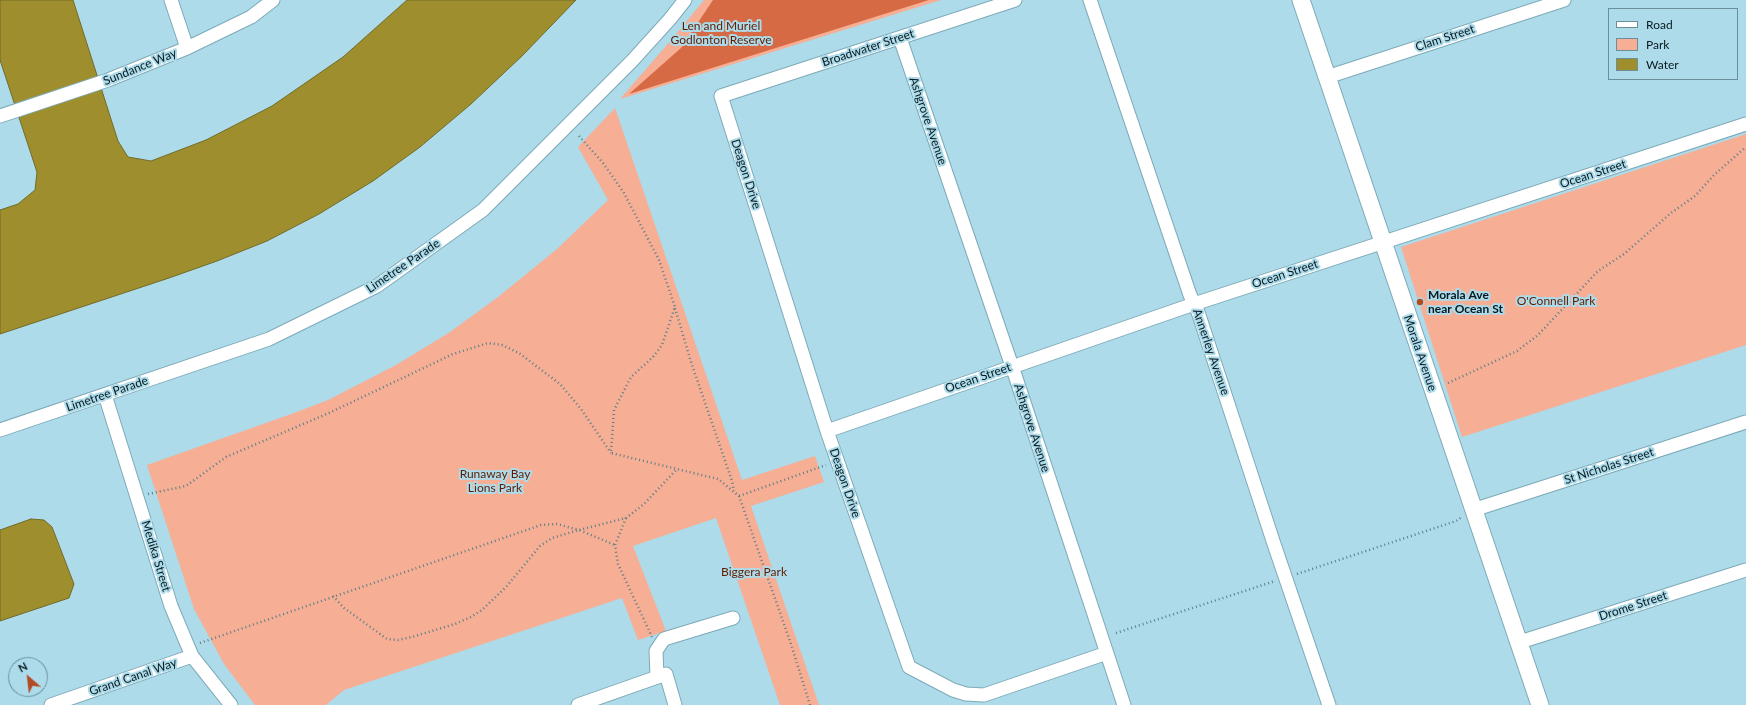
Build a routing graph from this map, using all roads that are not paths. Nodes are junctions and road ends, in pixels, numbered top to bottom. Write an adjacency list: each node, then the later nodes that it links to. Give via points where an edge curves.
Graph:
1 (171, 0): 9 (street)
2 (273, 0): 9 (street, Sundance Way, via 251,17)
3 (685, 0): 17 (street, Limetree Parade, via 632,61 482,210 377,286 269,339)
4 (1015, 0): 8 (street, Broadwater Street)
5 (1090, 0): 15 (street, Annerley Avenue)
6 (1301, 0): 10 (main road, Morala Avenue)
7 (1564, 0): 10 (street, Clam Street)
8 (900, 38): 11 (street, Broadwater Street); 16 (street, Ashgrove Avenue)
9 (187, 48): 12 (street, Sundance Way, via 108,80)
10 (1327, 77): 14 (main road, Morala Avenue)
11 (721, 96): 20 (street, Deagon Drive)
12 (4, 115)
13 (1746, 124): 14 (street, Ocean Street)
14 (1383, 242): 15 (street, Ocean Street); 21 (main road, Morala Avenue)
15 (1194, 304): 16 (street, Ocean Street); 33 (street, Annerley Avenue)
16 (1012, 366): 20 (street, Ocean Street); 26 (street, Ashgrove Avenue)
17 (105, 395): 19 (street, Limetree Parade); 25 (street, Medika Street, via 171,606)
18 (1746, 422): 21 (street, St Nicholas Street)
19 (0, 430)
20 (827, 431): 26 (street, Deagon Drive, via 909,667 953,690 984,695)
21 (1473, 510): 24 (main road, Morala Avenue)
22 (1746, 570): 24 (street, Drome Street)
23 (733, 618): 27 (street, via 664,639 656,651)
24 (1520, 642): 34 (main road, Morala Avenue)
25 (190, 652): 28 (street, Grand Canal Way); 29 (street, Medika Street)
26 (1107, 653): 32 (street, Ashgrove Avenue)
27 (662, 675): 30 (street); 31 (street)
28 (51, 705)
29 (231, 705)
30 (578, 705)
31 (675, 705)
32 (1124, 705)
33 (1329, 705)
34 (1540, 705)

